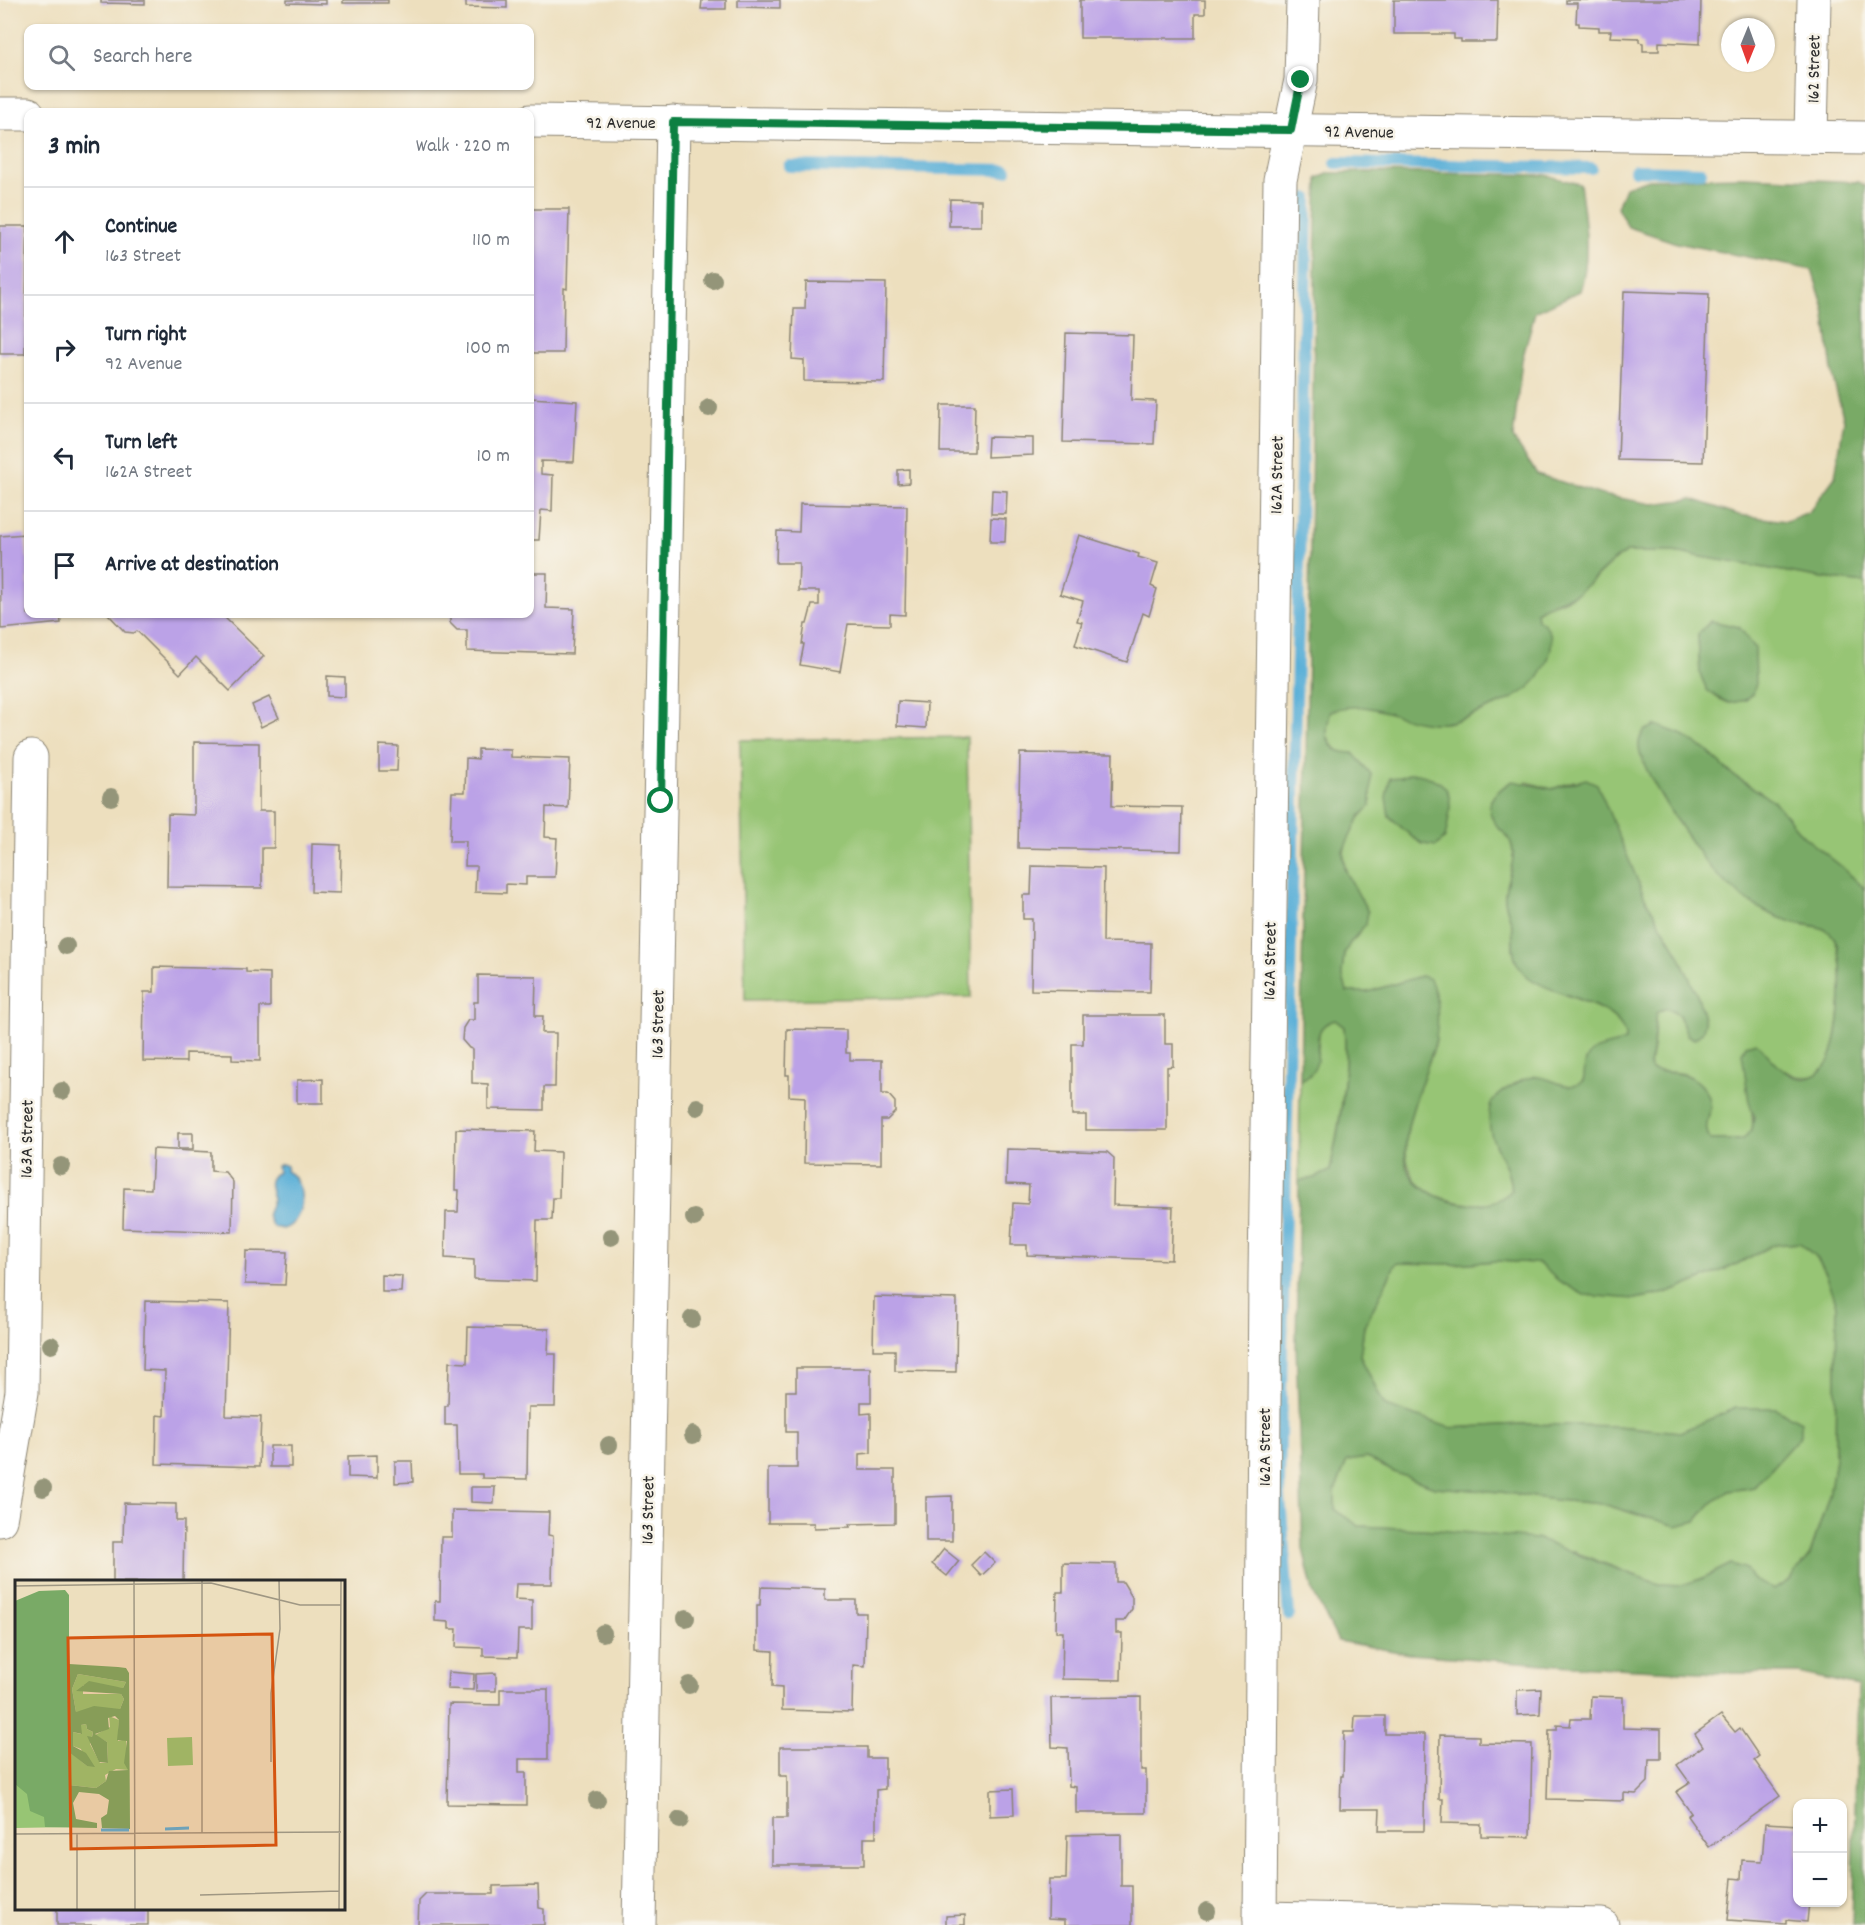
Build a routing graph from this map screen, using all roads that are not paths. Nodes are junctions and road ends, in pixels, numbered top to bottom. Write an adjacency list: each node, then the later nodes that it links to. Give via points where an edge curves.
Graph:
1 (1303, 0): 7 (street, 162A Street, via 1301,80)
2 (1814, 0): 8 (street, 162 Street)
3 (0, 114): 4 (street)
4 (24, 114)
5 (534, 122): 6 (street, 92 Avenue)
6 (673, 122): 7 (street, 92 Avenue); 13 (street, 163 Street)
7 (1291, 130): 8 (street, 92 Avenue); 12 (street, 162A Street, via 1280,180 1264,1298)
8 (1811, 137): 9 (street, 92 Avenue)
9 (1865, 138)
10 (31, 757): 11 (street, 163A Street, via 22,1392)
11 (0, 1520)
12 (1260, 1921): 14 (street)
13 (639, 1925)
14 (1602, 1925)

